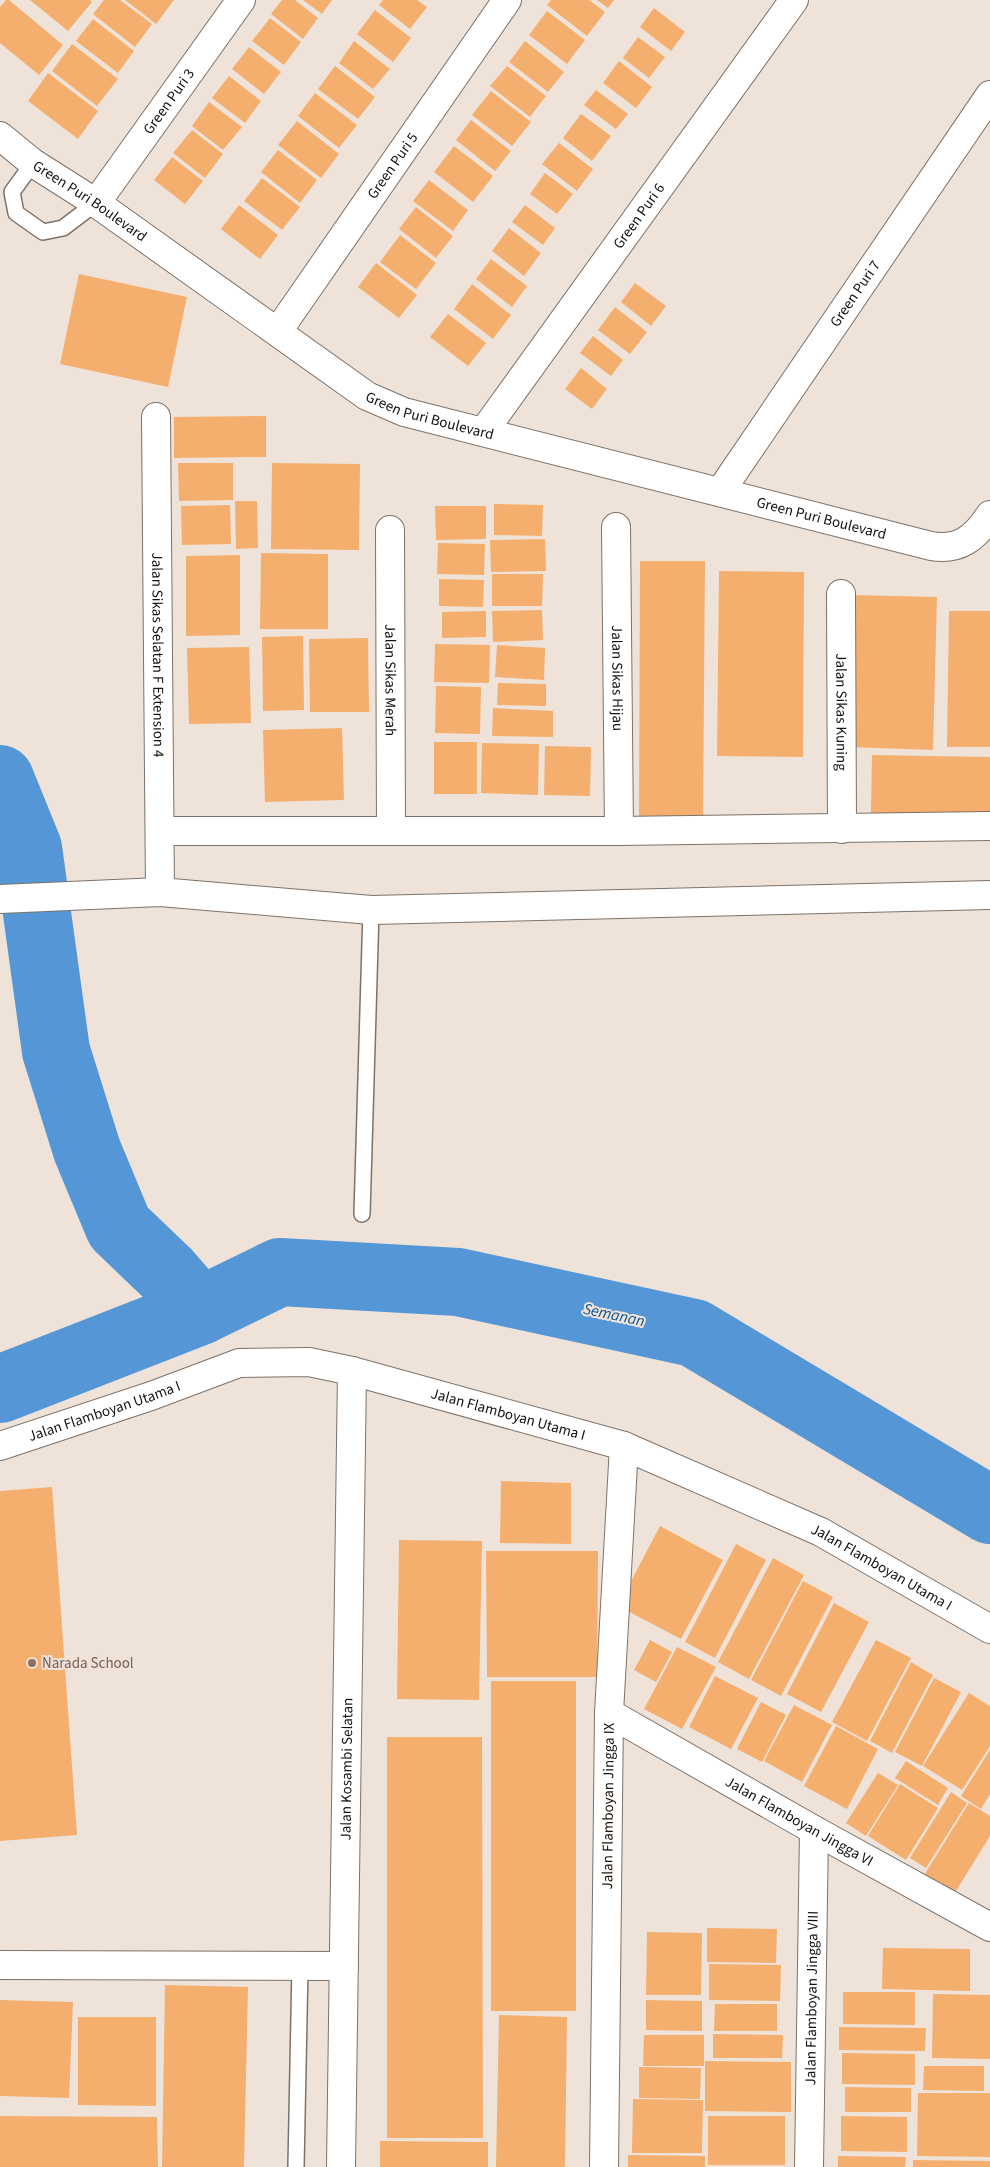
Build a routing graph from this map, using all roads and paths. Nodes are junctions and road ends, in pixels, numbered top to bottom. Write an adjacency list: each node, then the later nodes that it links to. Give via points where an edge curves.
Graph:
1 (241, 0): 7 (street, Green Puri 3)
2 (507, 0): 8 (street, Green Puri 5)
3 (794, 0): 10 (street, Green Puri 6)
4 (990, 95): 11 (street, Green Puri 7)
5 (0, 136): 6 (street, Green Puri Boulevard)
6 (33, 163): 7 (street, Green Puri Boulevard); 7 (lane, via 12,192 16,213 43,232 63,228)
7 (96, 203): 8 (street, Green Puri Boulevard)
8 (278, 331): 10 (street, Green Puri Boulevard, via 367,396 404,412)
9 (156, 417): 19 (street, Jalan Sikas Selatan F Extension 4)
10 (484, 431): 11 (street, Green Puri Boulevard)
11 (720, 492): 12 (street, Green Puri Boulevard, via 945,549 960,544 981,528)
12 (990, 515)
13 (616, 527): 20 (street, Jalan Sikas Hijau)
14 (390, 530): 18 (street, Jalan Sikas Merah)
15 (841, 594): 17 (street, Jalan Sikas Kuning)
16 (990, 826): 17 (street)
17 (842, 829): 20 (street)
18 (391, 830): 19 (street); 20 (street)
19 (160, 831): 21 (street, Jalan Sikas Selatan F Extension 4)
20 (619, 831)
21 (160, 892): 23 (street); 24 (street)
22 (990, 895): 24 (street)
23 (0, 899)
24 (372, 910): 25 (lane)
25 (362, 1214)
26 (352, 1371): 27 (street, Jalan Flamboyan Utama I, via 308,1362 239,1363); 28 (street, Jalan Flamboyan Utama I); 35 (street, Jalan Kosambi Selatan)
27 (0, 1446)
28 (624, 1446): 29 (street, Jalan Flamboyan Utama I, via 821,1532); 30 (street, Jalan Flamboyan Jingga IX)
29 (990, 1629)
30 (609, 1713): 31 (street, Jalan Flamboyan Jingga VI); 38 (street, Jalan Flamboyan Jingga IX)
31 (814, 1830): 32 (street, Jalan Flamboyan Jingga VI); 39 (street, Jalan Flamboyan Jingga VIII)
32 (990, 1928)
33 (0, 1964): 34 (street)
34 (300, 1966): 35 (street); 36 (lane)
35 (344, 1966): 37 (street, Jalan Kosambi Selatan)
36 (296, 2167)
37 (341, 2167)
38 (604, 2167)
39 (810, 2167)

